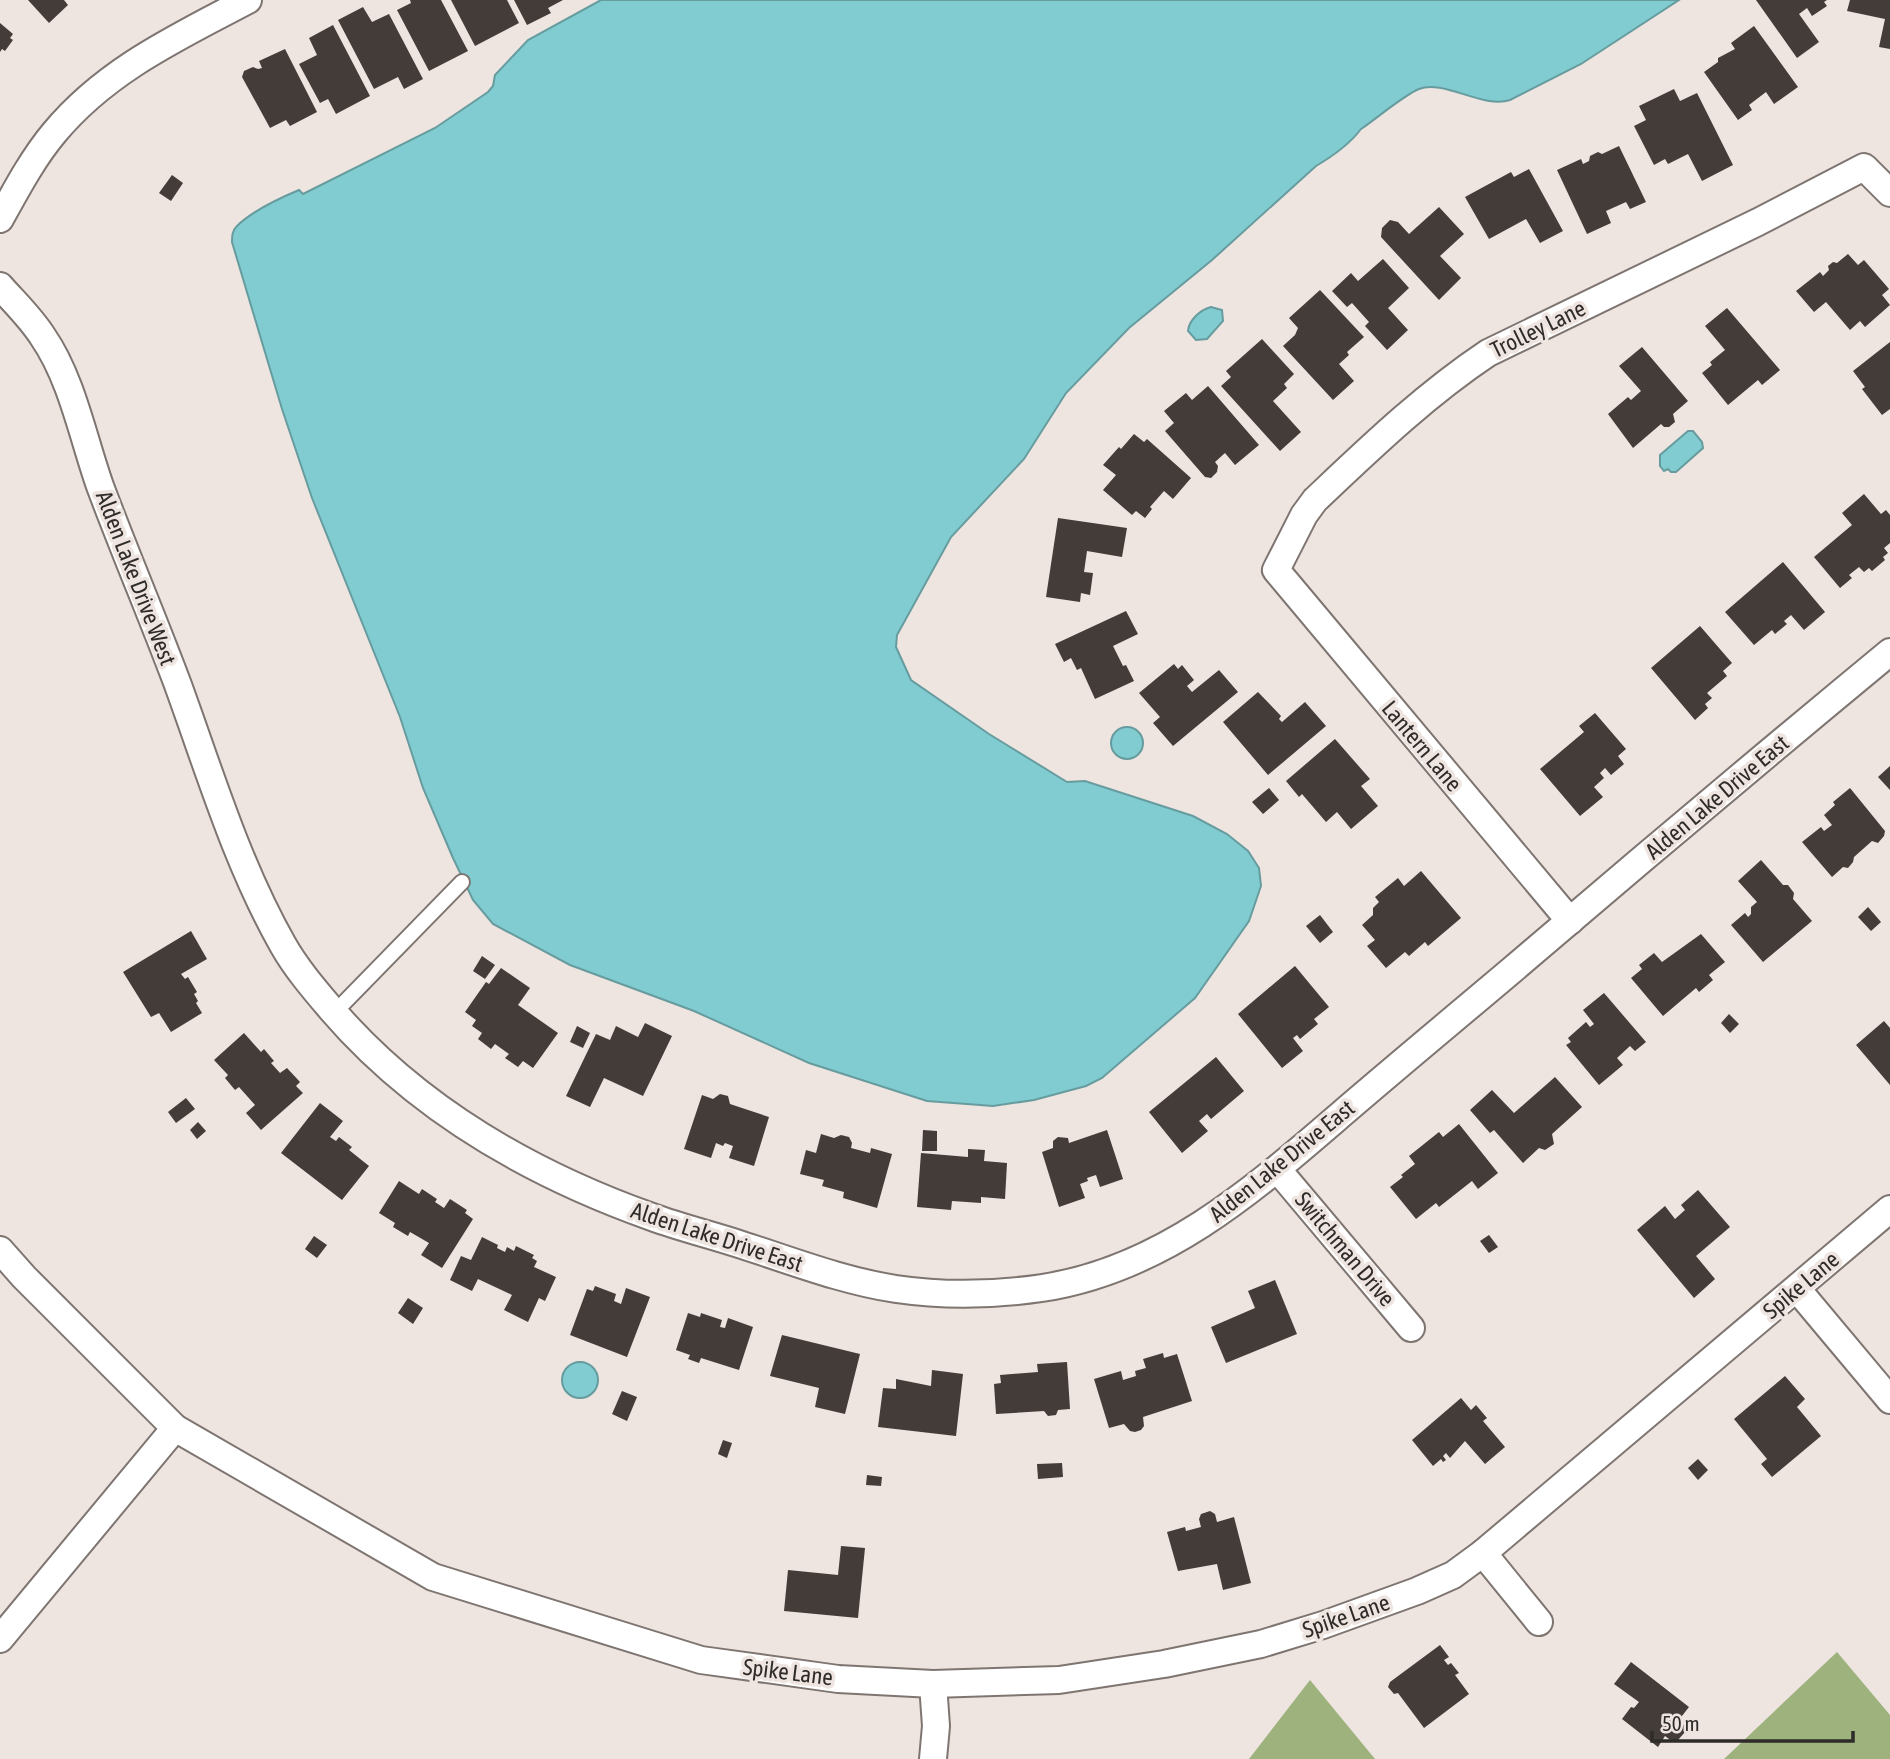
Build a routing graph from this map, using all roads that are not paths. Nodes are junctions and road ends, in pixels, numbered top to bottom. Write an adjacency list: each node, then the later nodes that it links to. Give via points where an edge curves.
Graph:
1 (248, 0): 3 (street, via 144,56 94,93 53,133)
2 (1890, 193): 5 (street, Trolley Lane, via 1864,167 1499,347 1465,368 1412,412 1315,500)
3 (0, 219)
4 (0, 286): 8 (street, Alden Lake Drive West, via 48,343)
5 (1276, 570): 9 (street, Lantern Lane)
6 (1890, 652): 9 (street, Alden Lake Drive East)
7 (462, 882): 10 (lane)
8 (251, 883): 10 (street, Alden Lake Drive East, via 286,951)
9 (1570, 921): 11 (street, Alden Lake Drive East)
10 (334, 1013): 11 (street, Alden Lake Drive East, via 409,1086 470,1129 555,1177 672,1225 890,1288 987,1293 1077,1280 1137,1260 1190,1233)
11 (1278, 1170): 15 (street, Switchman Drive)
12 (1890, 1209): 14 (street, Spike Lane)
13 (0, 1250): 17 (street, Spike Lane)
14 (1797, 1289): 16 (street); 18 (street, Spike Lane)
15 (1411, 1328)
16 (1890, 1400)
17 (175, 1428): 20 (street); 21 (street, Spike Lane, via 433,1577 701,1660 826,1677)
18 (1483, 1553): 19 (street); 21 (street, Spike Lane, via 1453,1575 1417,1591 1261,1644 1059,1680)
19 (1539, 1622)
20 (0, 1639)
21 (933, 1684): 22 (street)
22 (933, 1759)

